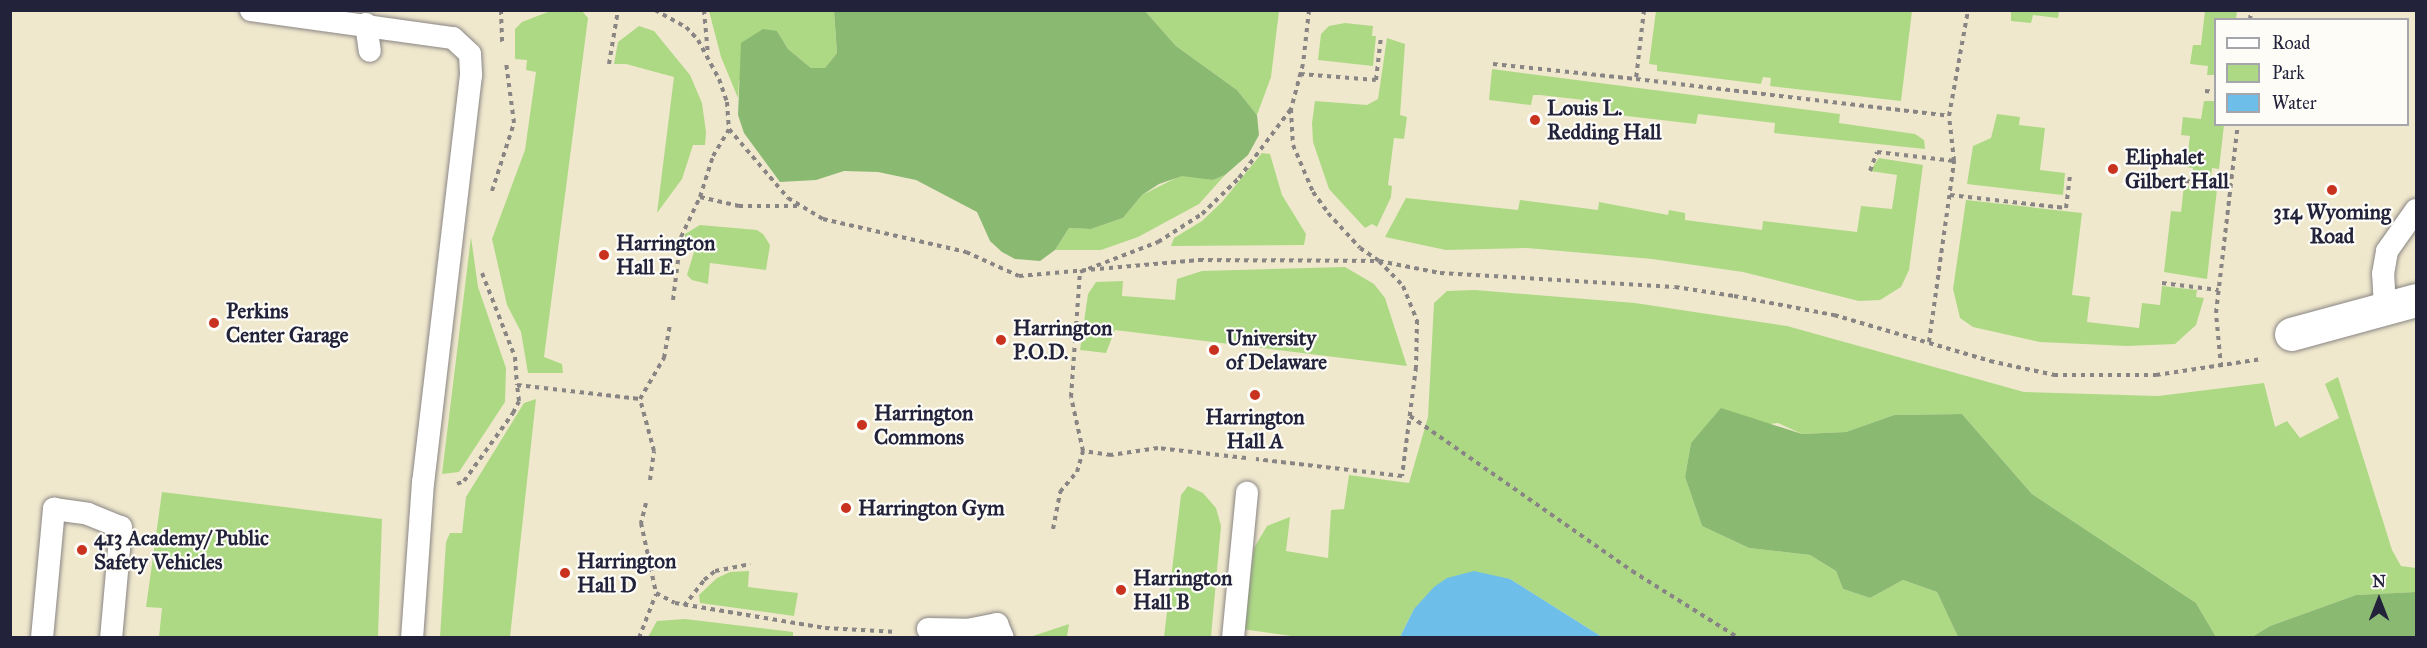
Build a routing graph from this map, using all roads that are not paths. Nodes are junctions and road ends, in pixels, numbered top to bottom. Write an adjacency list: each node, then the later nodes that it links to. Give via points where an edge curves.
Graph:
1 (251, 10): 2 (lane)
2 (366, 24): 3 (lane); 12 (lane, via 453,38 470,54 471,75 423,482)
3 (370, 51)
4 (2416, 210): 6 (lane, via 2387,251 2383,274)
5 (2416, 300): 6 (street)
6 (2385, 309): 7 (street)
7 (2291, 334)
8 (1247, 493): 14 (lane)
9 (928, 629): 13 (lane, via 967,630 997,624)
10 (42, 638): 11 (lane, via 54,509 88,514 122,527)
11 (111, 638)
12 (412, 638)
13 (1003, 638)
14 (1233, 638)

